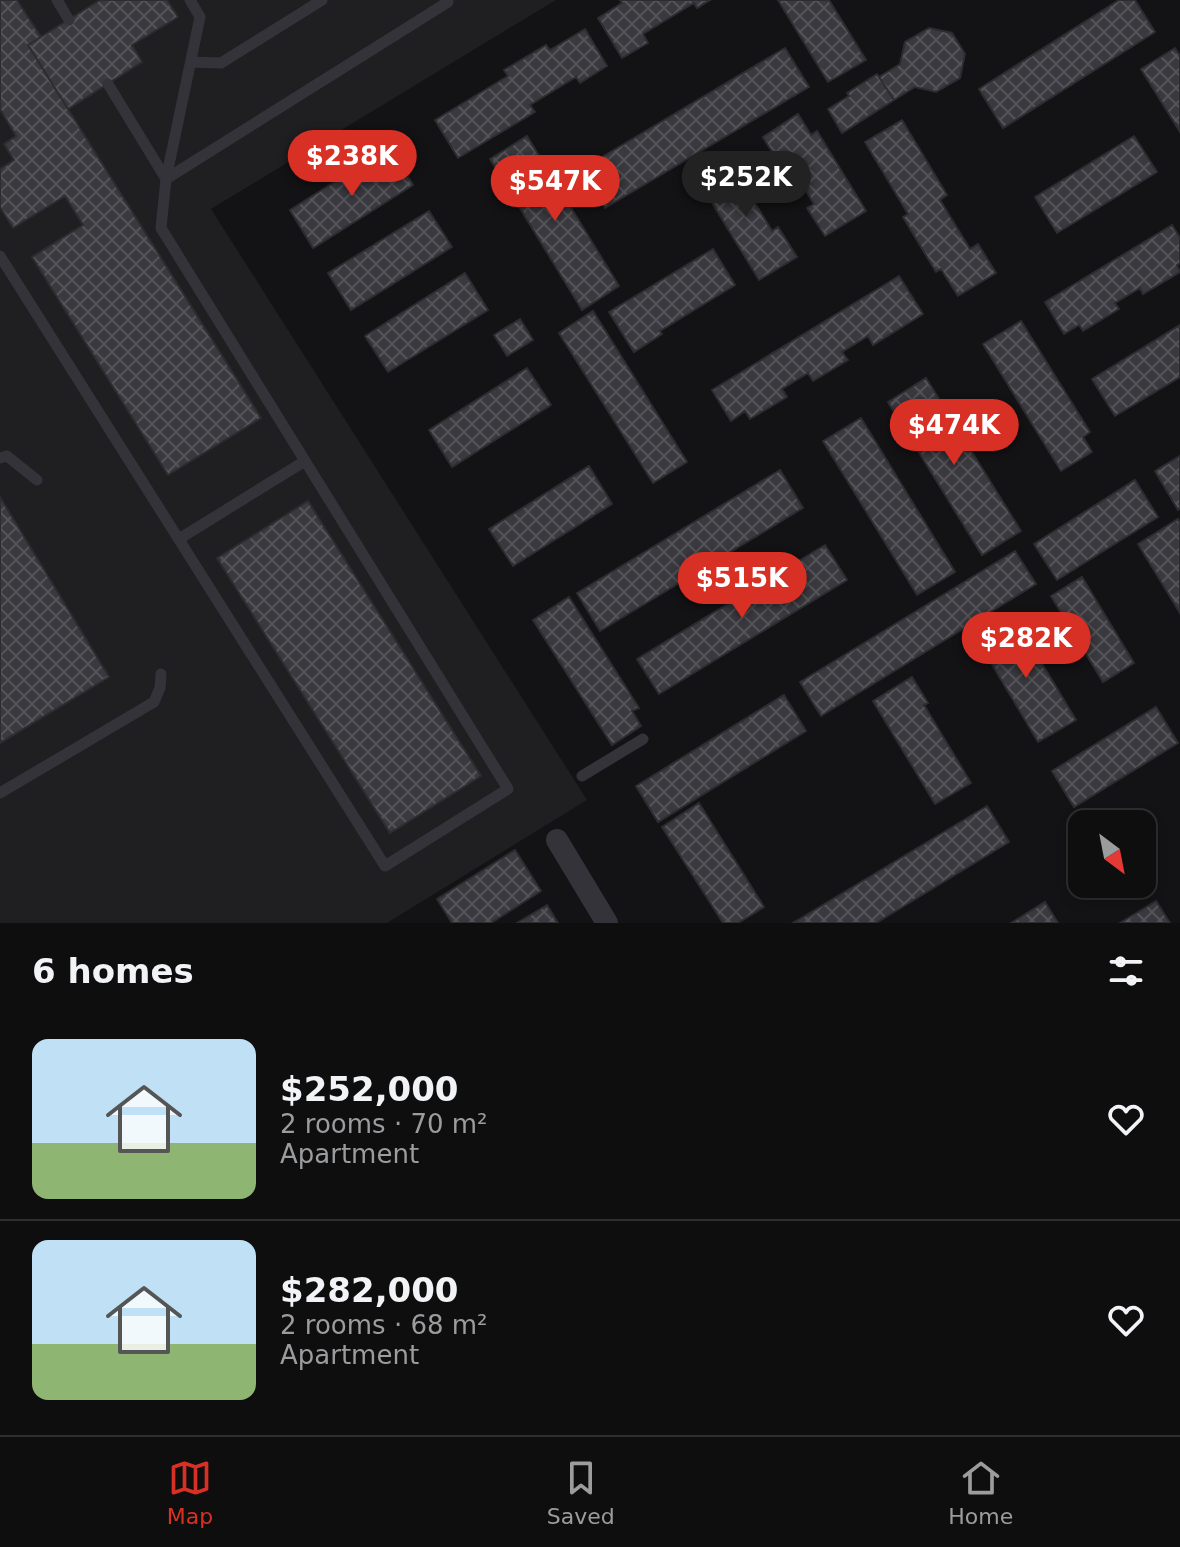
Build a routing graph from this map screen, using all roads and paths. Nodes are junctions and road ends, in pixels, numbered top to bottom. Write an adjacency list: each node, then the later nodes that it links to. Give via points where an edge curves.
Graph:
1 (57, 0): 5 (lane)
2 (322, 0): 6 (lane, via 221,63)
3 (446, 0): 8 (lane)
4 (195, 2): 6 (lane, via 200,17)
5 (69, 20)
6 (191, 62): 8 (lane)
7 (108, 84): 8 (lane)
8 (166, 179): 11 (lane, via 161,228)
9 (1, 261): 13 (lane)
10 (0, 458): 12 (lane, via 7,456)
11 (305, 461): 13 (lane); 13 (lane, via 508,789 385,866)
12 (37, 480)
13 (179, 539)
14 (161, 674): 17 (lane, via 154,702)
15 (643, 739): 16 (lane)
16 (582, 776)
17 (0, 793)
18 (557, 840): 19 (street)
19 (607, 923)

